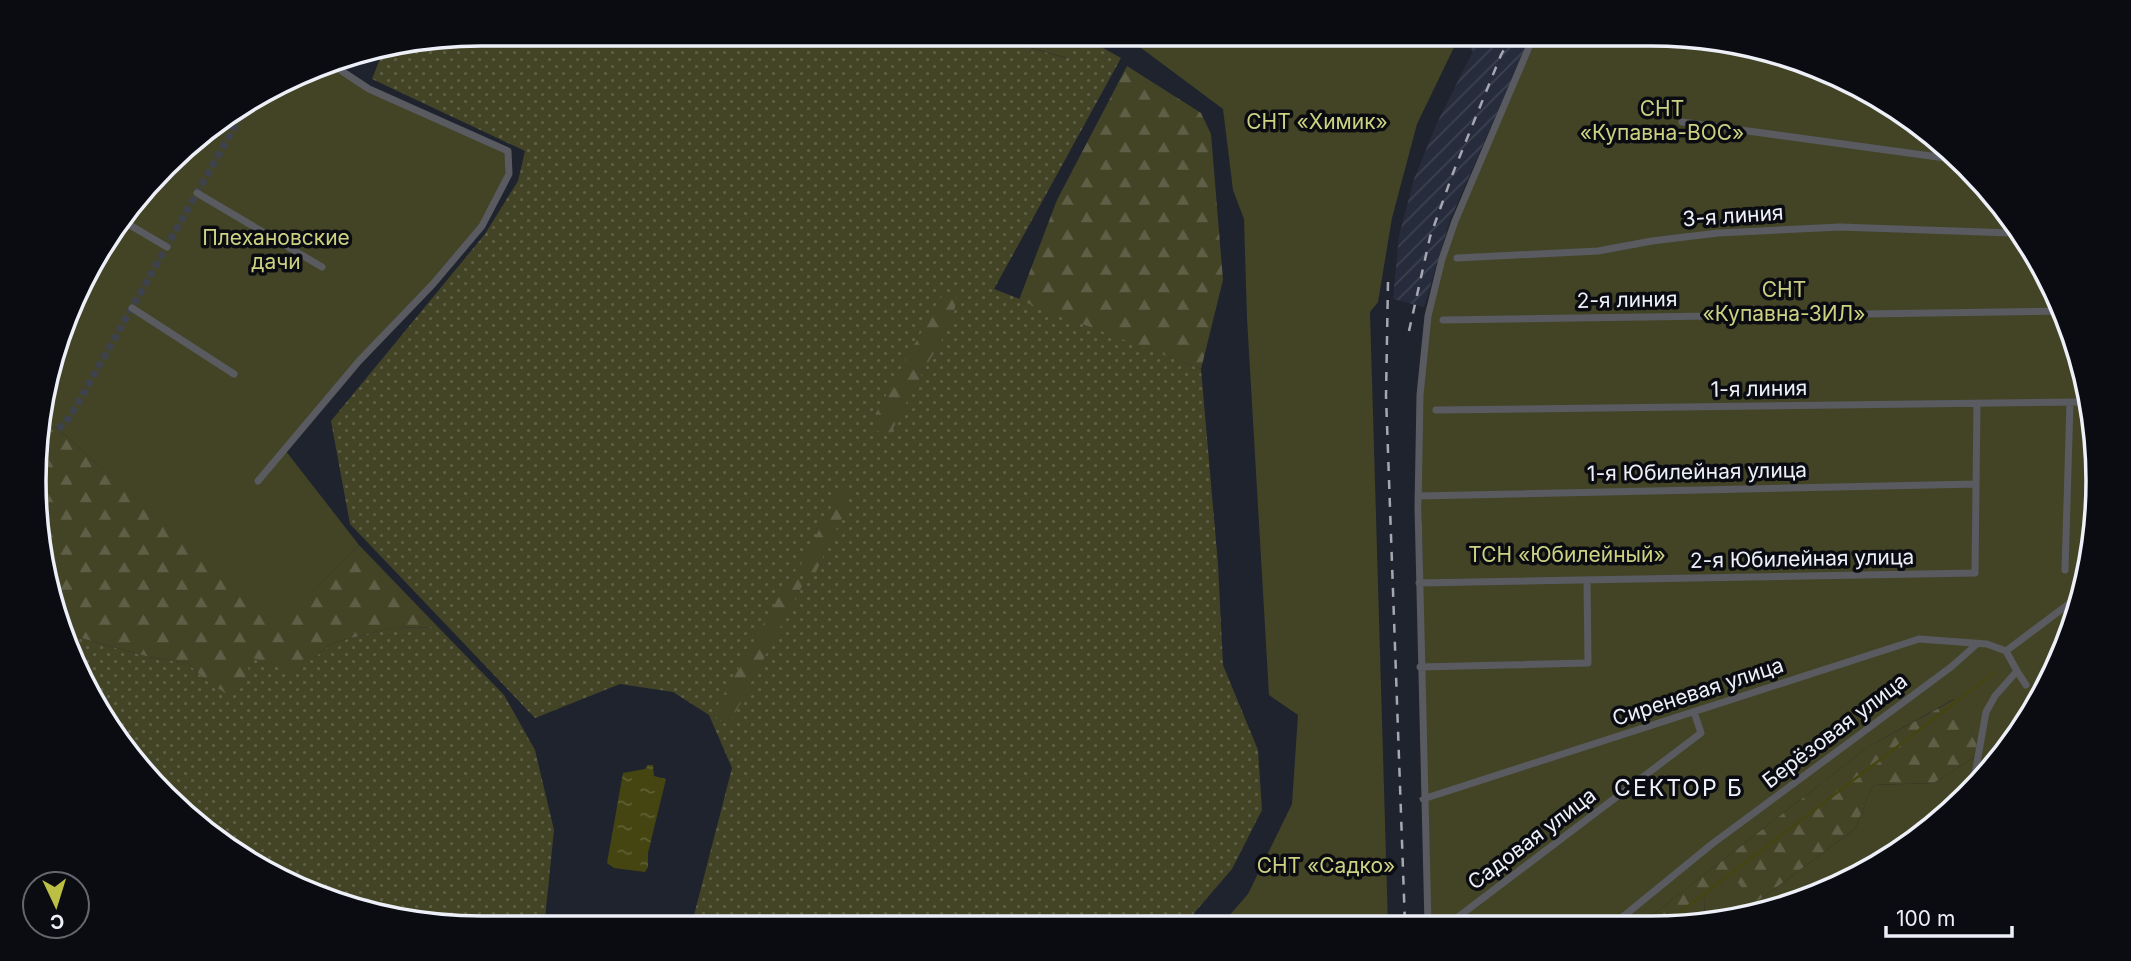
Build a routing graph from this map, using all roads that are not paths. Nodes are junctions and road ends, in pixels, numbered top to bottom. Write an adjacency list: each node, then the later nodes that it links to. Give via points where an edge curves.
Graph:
1 (1529, 46): 21 (street, via 1442,259 1428,316 1420,395)
2 (339, 70): 19 (street, via 369,89 508,151 509,174 482,226)
3 (1682, 122): 4 (street)
4 (1942, 158)
5 (197, 193): 10 (street)
6 (129, 224): 8 (street)
7 (2008, 233): 9 (street, 3-я линия, via 1840,227 1731,232 1598,251)
8 (167, 247)
9 (1457, 258)
10 (322, 267)
11 (132, 308): 14 (street)
12 (2051, 311): 13 (street, 2-я линия)
13 (1443, 320)
14 (234, 374)
15 (2070, 402): 16 (street, 1-я линия); 17 (street, 1-я линия); 22 (street)
16 (2078, 402)
17 (1977, 404): 18 (street, 1-я линия); 20 (street)
18 (1436, 410)
19 (258, 481)
20 (1976, 484): 21 (street, 1-я Юбилейная улица); 23 (street, 2-я Юбилейная улица, via 1975,573)
21 (1418, 496): 24 (street)
22 (2065, 570)
23 (1587, 580): 24 (street, 2-я Юбилейная улица); 28 (street, via 1588,663)
24 (1419, 583): 28 (street)
25 (2067, 605): 27 (street)
26 (1976, 643): 27 (street, Сиреневая улица); 31 (street, Сиреневая улица, via 1919,639); 36 (street, Берёзовая улица, via 1951,667 1712,844)
27 (2006, 651): 29 (street)
28 (1420, 667): 33 (street)
29 (2017, 671): 30 (street); 32 (street, via 1986,712)
30 (2026, 685)
31 (1694, 712): 33 (street, Сиреневая улица); 35 (street, Садовая улица, via 1701,733)
32 (1976, 769)
33 (1423, 799): 34 (street)
34 (1428, 916)
35 (1458, 916)
36 (1624, 916)

